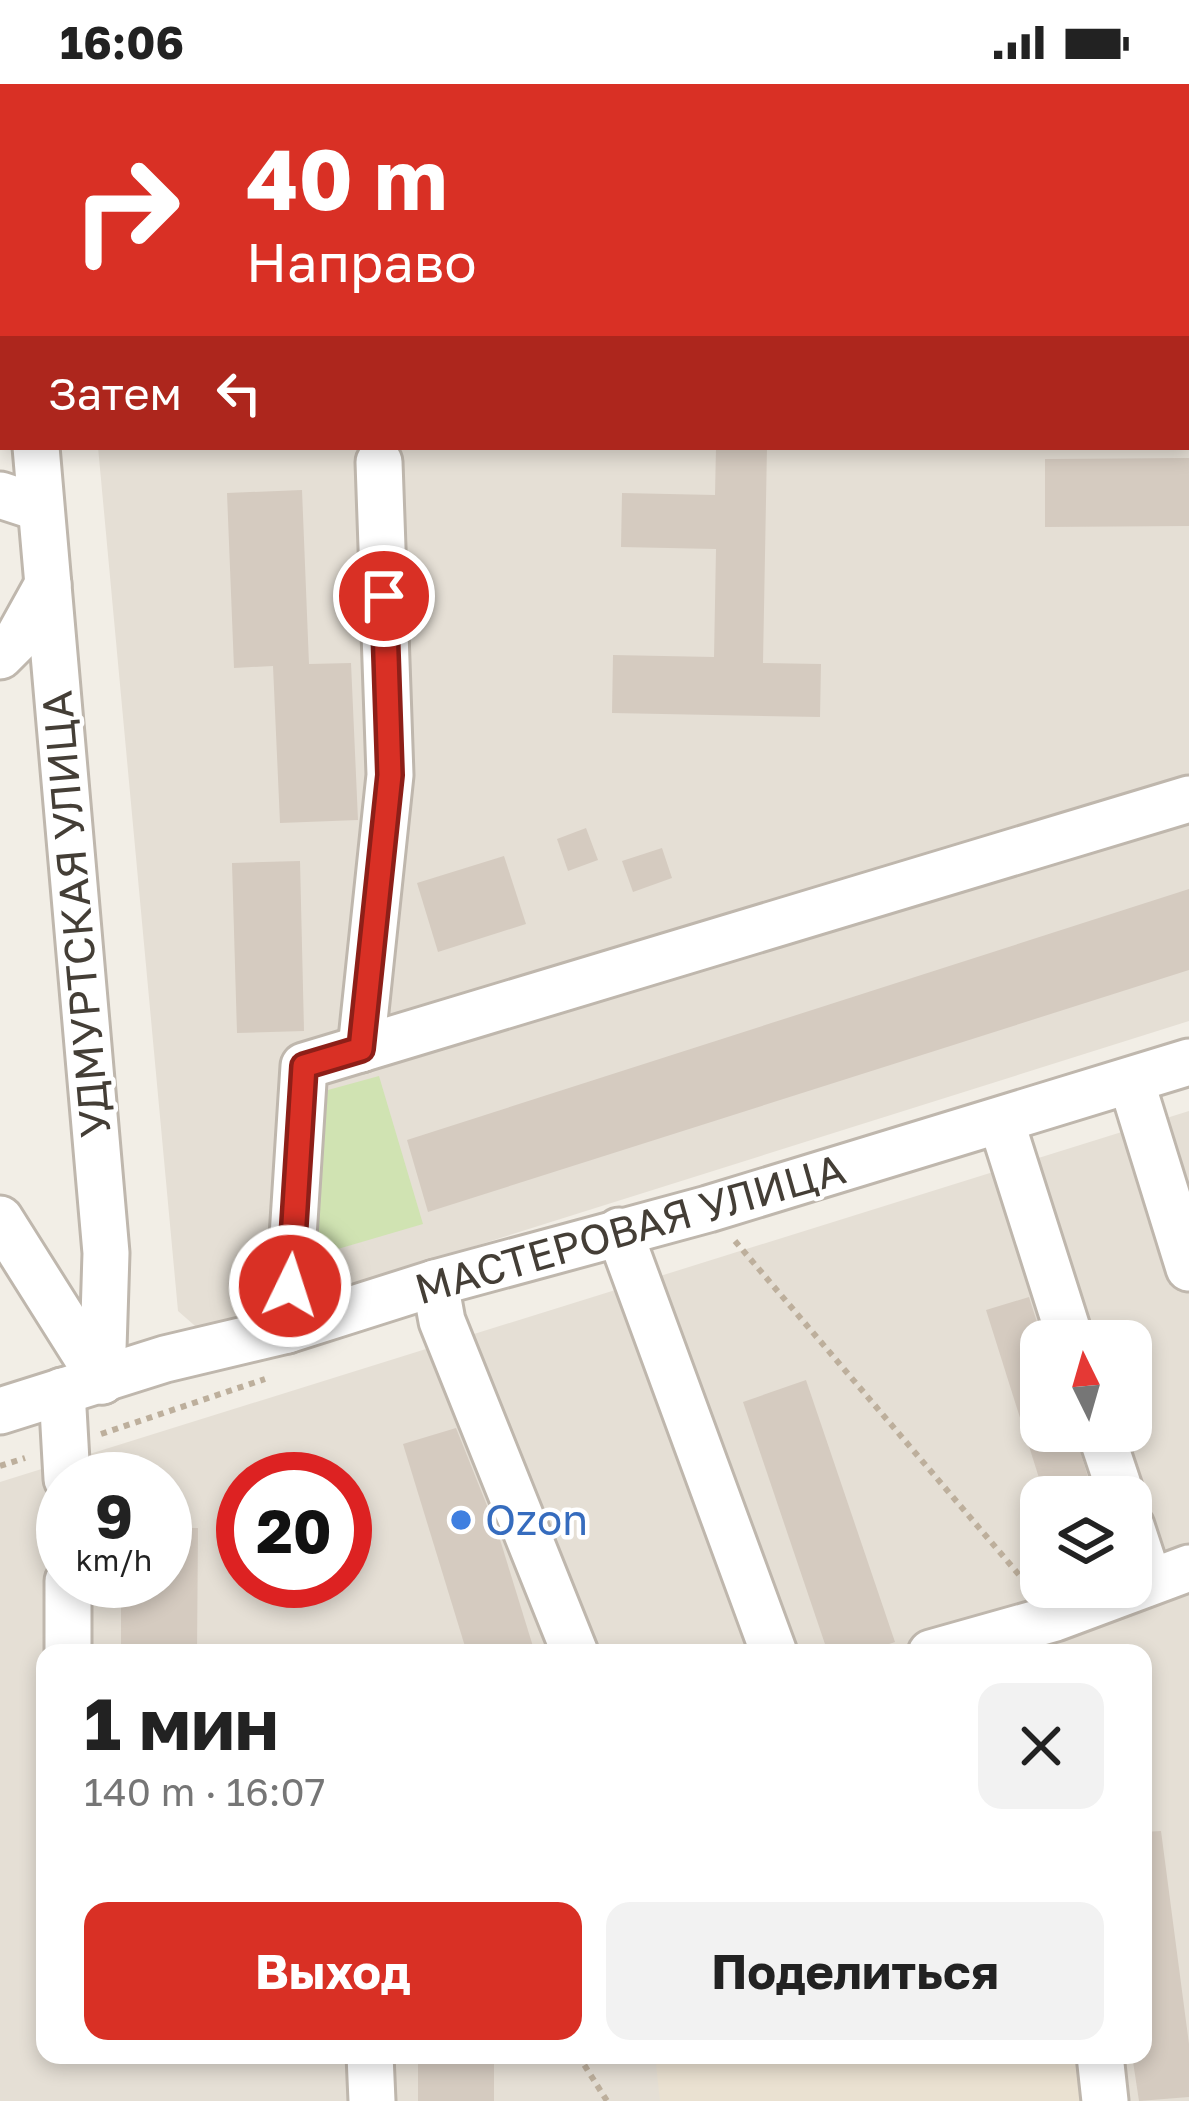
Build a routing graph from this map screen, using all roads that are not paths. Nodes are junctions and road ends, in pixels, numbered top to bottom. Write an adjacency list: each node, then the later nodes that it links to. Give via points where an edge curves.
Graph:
1 (35, 450): 3 (street, УДМУРТСКАЯ УЛИЦА)
2 (379, 462): 7 (street, via 390,775)
3 (20, 501): 4 (street, УДМУРТСКАЯ УЛИЦА)
4 (47, 584): 5 (street); 17 (street, УДМУРТСКАЯ УЛИЦА, via 106,1253)
5 (0, 656)
6 (1189, 799): 7 (street)
7 (361, 1049): 16 (street, via 304,1066)
8 (1189, 1062): 9 (street, МАСТЕРОВАЯ УЛИЦА)
9 (1131, 1081): 10 (street, МАСТЕРОВАЯ УЛИЦА); 13 (street)
10 (1001, 1121): 12 (street, МАСТЕРОВАЯ УЛИЦА); 15 (street)
11 (0, 1219): 17 (street)
12 (619, 1231): 14 (street, МАСТЕРОВАЯ УЛИЦА); 25 (street)
13 (1189, 1268)
14 (435, 1283): 16 (street, МАСТЕРОВАЯ УЛИЦА); 24 (street, via 442,1321)
15 (1064, 1320)
16 (287, 1330): 17 (street, МАСТЕРОВАЯ УЛИЦА)
17 (82, 1386): 18 (street, МАСТЕРОВАЯ УЛИЦА); 19 (street, УДМУРТСКАЯ УЛИЦА)
18 (0, 1411)
19 (71, 1452)
20 (1169, 1574): 22 (street)
21 (68, 1608): 23 (street)
22 (1057, 1636): 26 (street)
23 (68, 1644)
24 (571, 1644)
25 (771, 1644)
26 (998, 1644)
27 (370, 2064): 29 (street)
28 (1101, 2064): 30 (street)
29 (372, 2101)
30 (1105, 2101)

